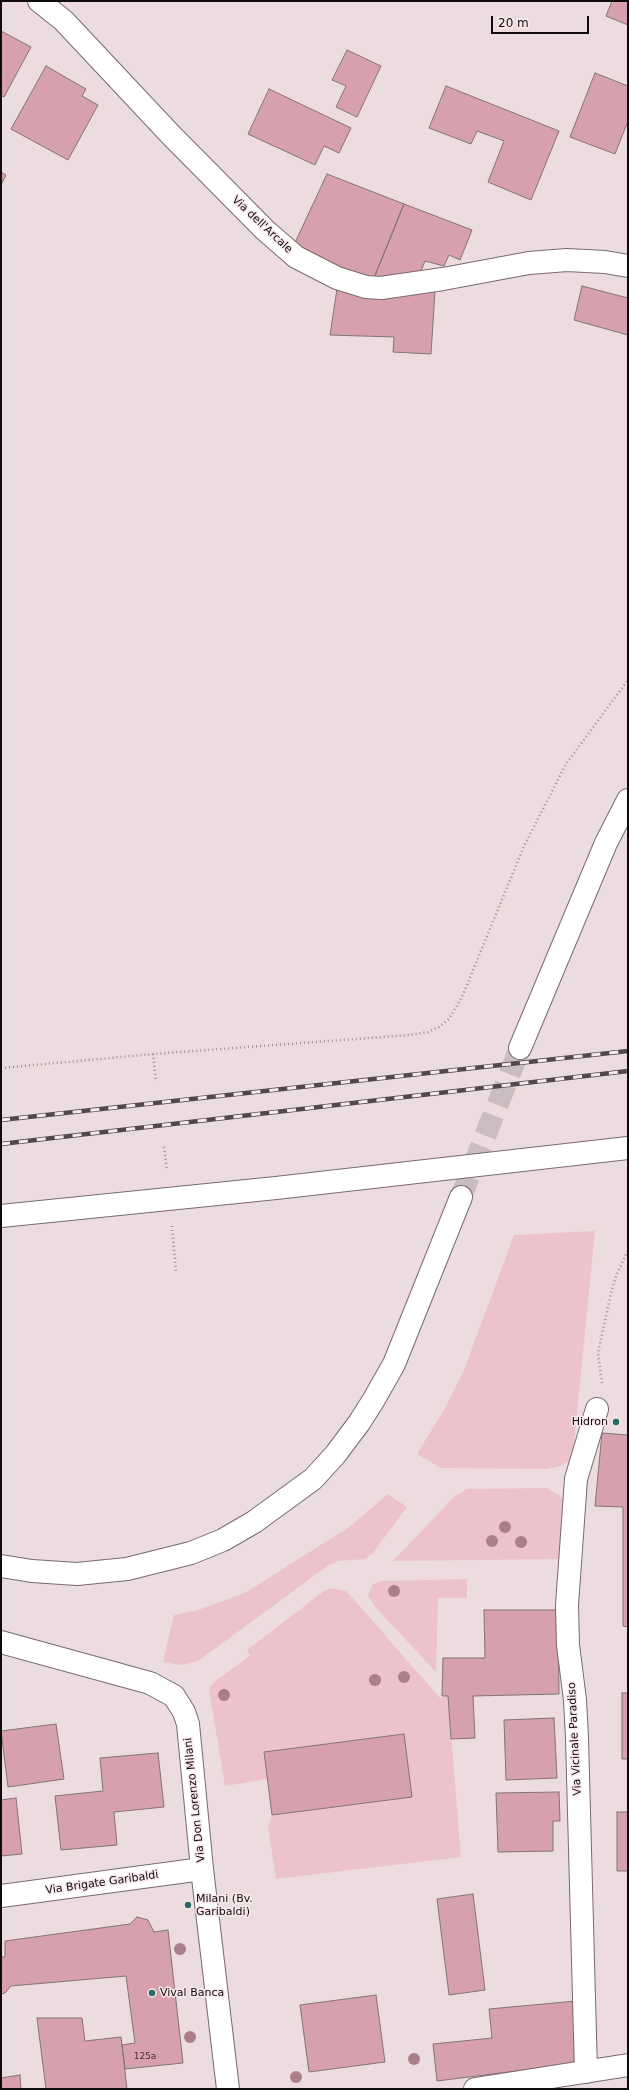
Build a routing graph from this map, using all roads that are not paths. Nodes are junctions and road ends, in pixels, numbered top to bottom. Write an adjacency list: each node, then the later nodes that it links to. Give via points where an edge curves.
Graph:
1 (39, 1): 2 (street, Via dell'Arcale, via 64,21 180,144 266,230 296,257 337,278 366,287 380,288 529,263 580,260)
2 (628, 266)
3 (628, 800): 4 (street, via 603,850)
4 (520, 1048)
5 (628, 1148): 7 (street)
6 (461, 1197): 9 (street, via 394,1364 359,1423 313,1479 254,1522 223,1540 191,1553 126,1568 77,1574)
7 (1, 1216)
8 (597, 1409): 14 (street, Via Vicinale Paradiso, via 576,1479 567,1605 577,1738)
9 (1, 1566)
10 (1, 1642): 11 (street, Via Don Lorenzo Milani, via 139,1678 174,1696 188,1724)
11 (202, 1869): 12 (street, Via Brigate Garibaldi); 15 (street, Via Don Lorenzo Milani)
12 (1, 1896)
13 (628, 2065): 14 (street)
14 (586, 2072): 16 (street)
15 (228, 2089)
16 (475, 2089)

